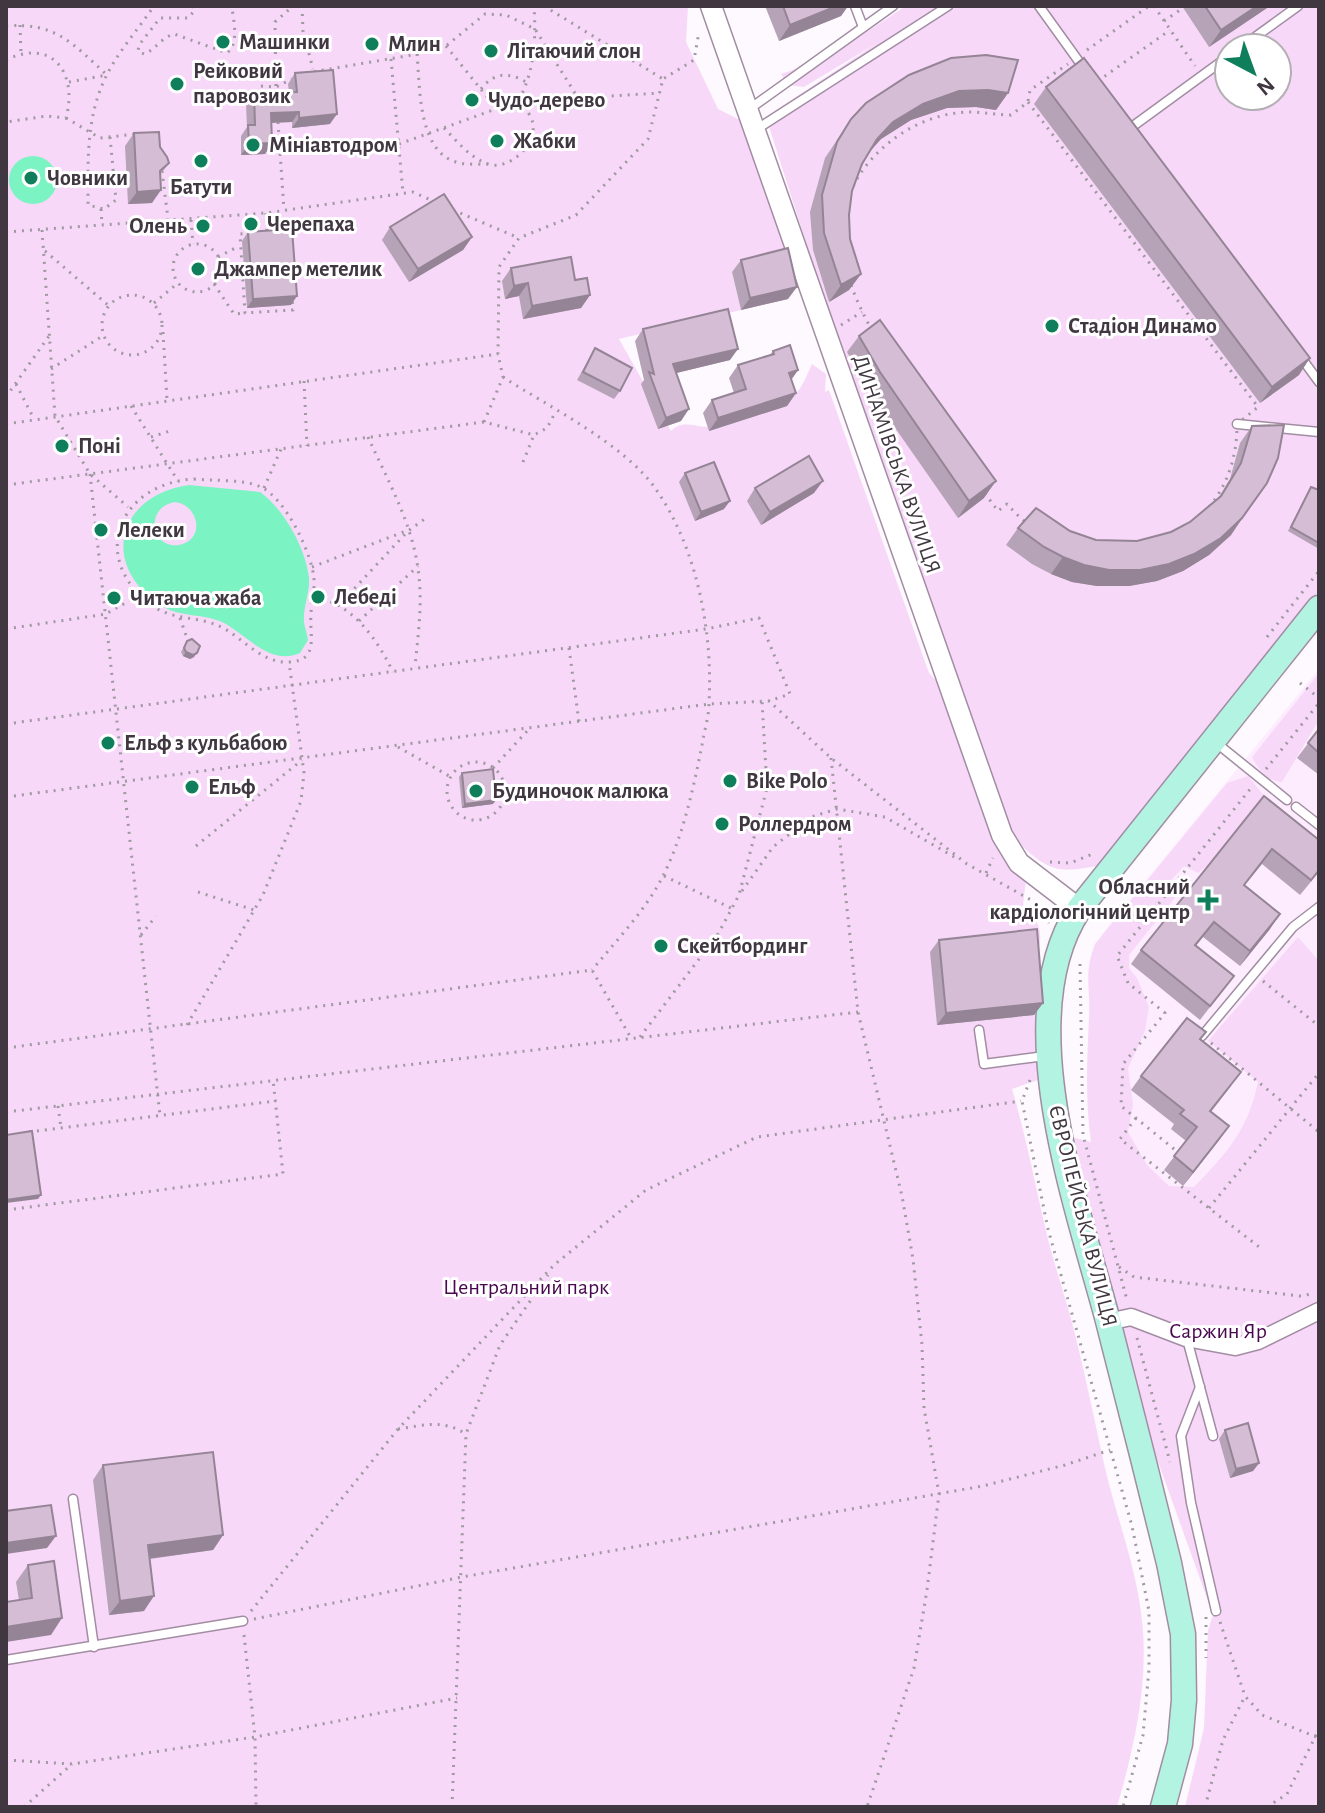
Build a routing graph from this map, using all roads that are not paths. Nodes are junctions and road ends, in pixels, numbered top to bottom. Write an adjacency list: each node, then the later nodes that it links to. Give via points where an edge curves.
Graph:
1 (711, 6): 12 (street, ДИНАМІВСЬКА ВУЛИЦЯ)
2 (855, 6): 7 (lane)
3 (893, 6): 7 (lane)
4 (948, 6): 12 (lane)
5 (1039, 6): 10 (lane)
6 (1298, 6): 8 (lane)
7 (863, 27): 12 (lane)
8 (1262, 32)
9 (1213, 68): 13 (lane)
10 (1095, 84)
11 (1120, 118): 13 (lane)
12 (751, 120): 25 (street, ДИНАМІВСЬКА ВУЛИЦЯ, via 1002,835 1019,863)
13 (1129, 129): 14 (lane)
14 (1138, 142)
15 (1291, 344): 16 (lane)
16 (1319, 382)
17 (1237, 424): 18 (lane)
18 (1319, 432)
19 (1319, 608): 20 (main road, ЄВРОПЕЙСЬКА ВУЛИЦЯ)
20 (1214, 740): 21 (lane); 25 (main road, ЄВРОПЕЙСЬКА ВУЛИЦЯ)
21 (1287, 800)
22 (1296, 807): 23 (lane)
23 (1319, 825)
24 (1319, 907): 27 (lane, via 1293,927)
25 (1079, 909): 28 (main road, ЄВРОПЕЙСЬКА ВУЛИЦЯ, via 1058,953)
26 (979, 1030): 28 (lane, via 984,1064)
27 (1202, 1036)
28 (1045, 1056): 30 (main road, ЄВРОПЕЙСЬКА ВУЛИЦЯ, via 1060,1134)
29 (1319, 1311): 31 (street, via 1243,1346)
30 (1120, 1319): 31 (street); 39 (main road, ЄВРОПЕЙСЬКА ВУЛИЦЯ, via 1183,1634 1180,1744)
31 (1186, 1338): 32 (lane)
32 (1200, 1387): 33 (lane); 35 (lane, via 1181,1436)
33 (1213, 1436)
34 (73, 1499): 37 (lane)
35 (1216, 1611)
36 (243, 1621): 37 (lane)
37 (94, 1647): 38 (lane)
38 (6, 1660)
39 (1163, 1807)

